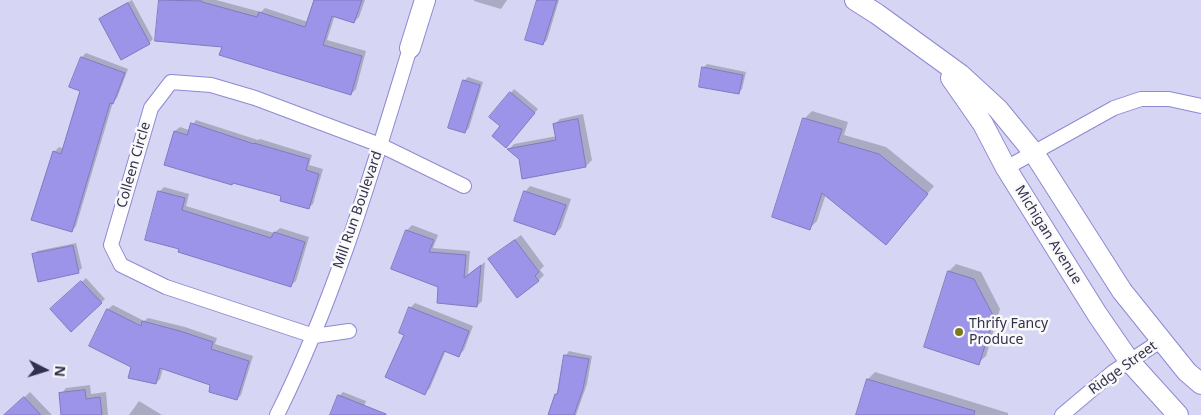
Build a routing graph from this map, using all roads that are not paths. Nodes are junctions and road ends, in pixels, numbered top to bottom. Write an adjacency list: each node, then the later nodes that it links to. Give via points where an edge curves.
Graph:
1 (425, 0): 3 (main road, Mill Run Boulevard)
2 (855, 0): 4 (main road, Michigan Avenue)
3 (410, 48): 6 (street, Mill Run Boulevard)
4 (927, 49): 7 (main road, Michigan Avenue, via 998,109); 8 (main road, Michigan Avenue, via 958,86)
5 (1201, 106): 7 (street, via 1169,99 1141,99 1114,108)
6 (380, 146): 9 (street); 11 (street, Mill Run Boulevard); 11 (street, Colleen Circle, via 211,85 171,82 150,108 111,245 120,266 166,287)
7 (1034, 153): 8 (street); 12 (main road, Michigan Avenue, via 1122,292)
8 (1006, 168): 13 (main road, Michigan Avenue)
9 (464, 186)
10 (349, 331): 11 (street)
11 (314, 336): 15 (street, Mill Run Boulevard)
12 (1162, 340): 13 (street, Ridge Street); 14 (main road, Michigan Avenue, via 1186,372)
13 (1130, 362): 16 (street, Ridge Street, via 1112,372); 17 (main road, Michigan Avenue)
14 (1201, 384)
15 (277, 415)
16 (1062, 415)
17 (1178, 415)

